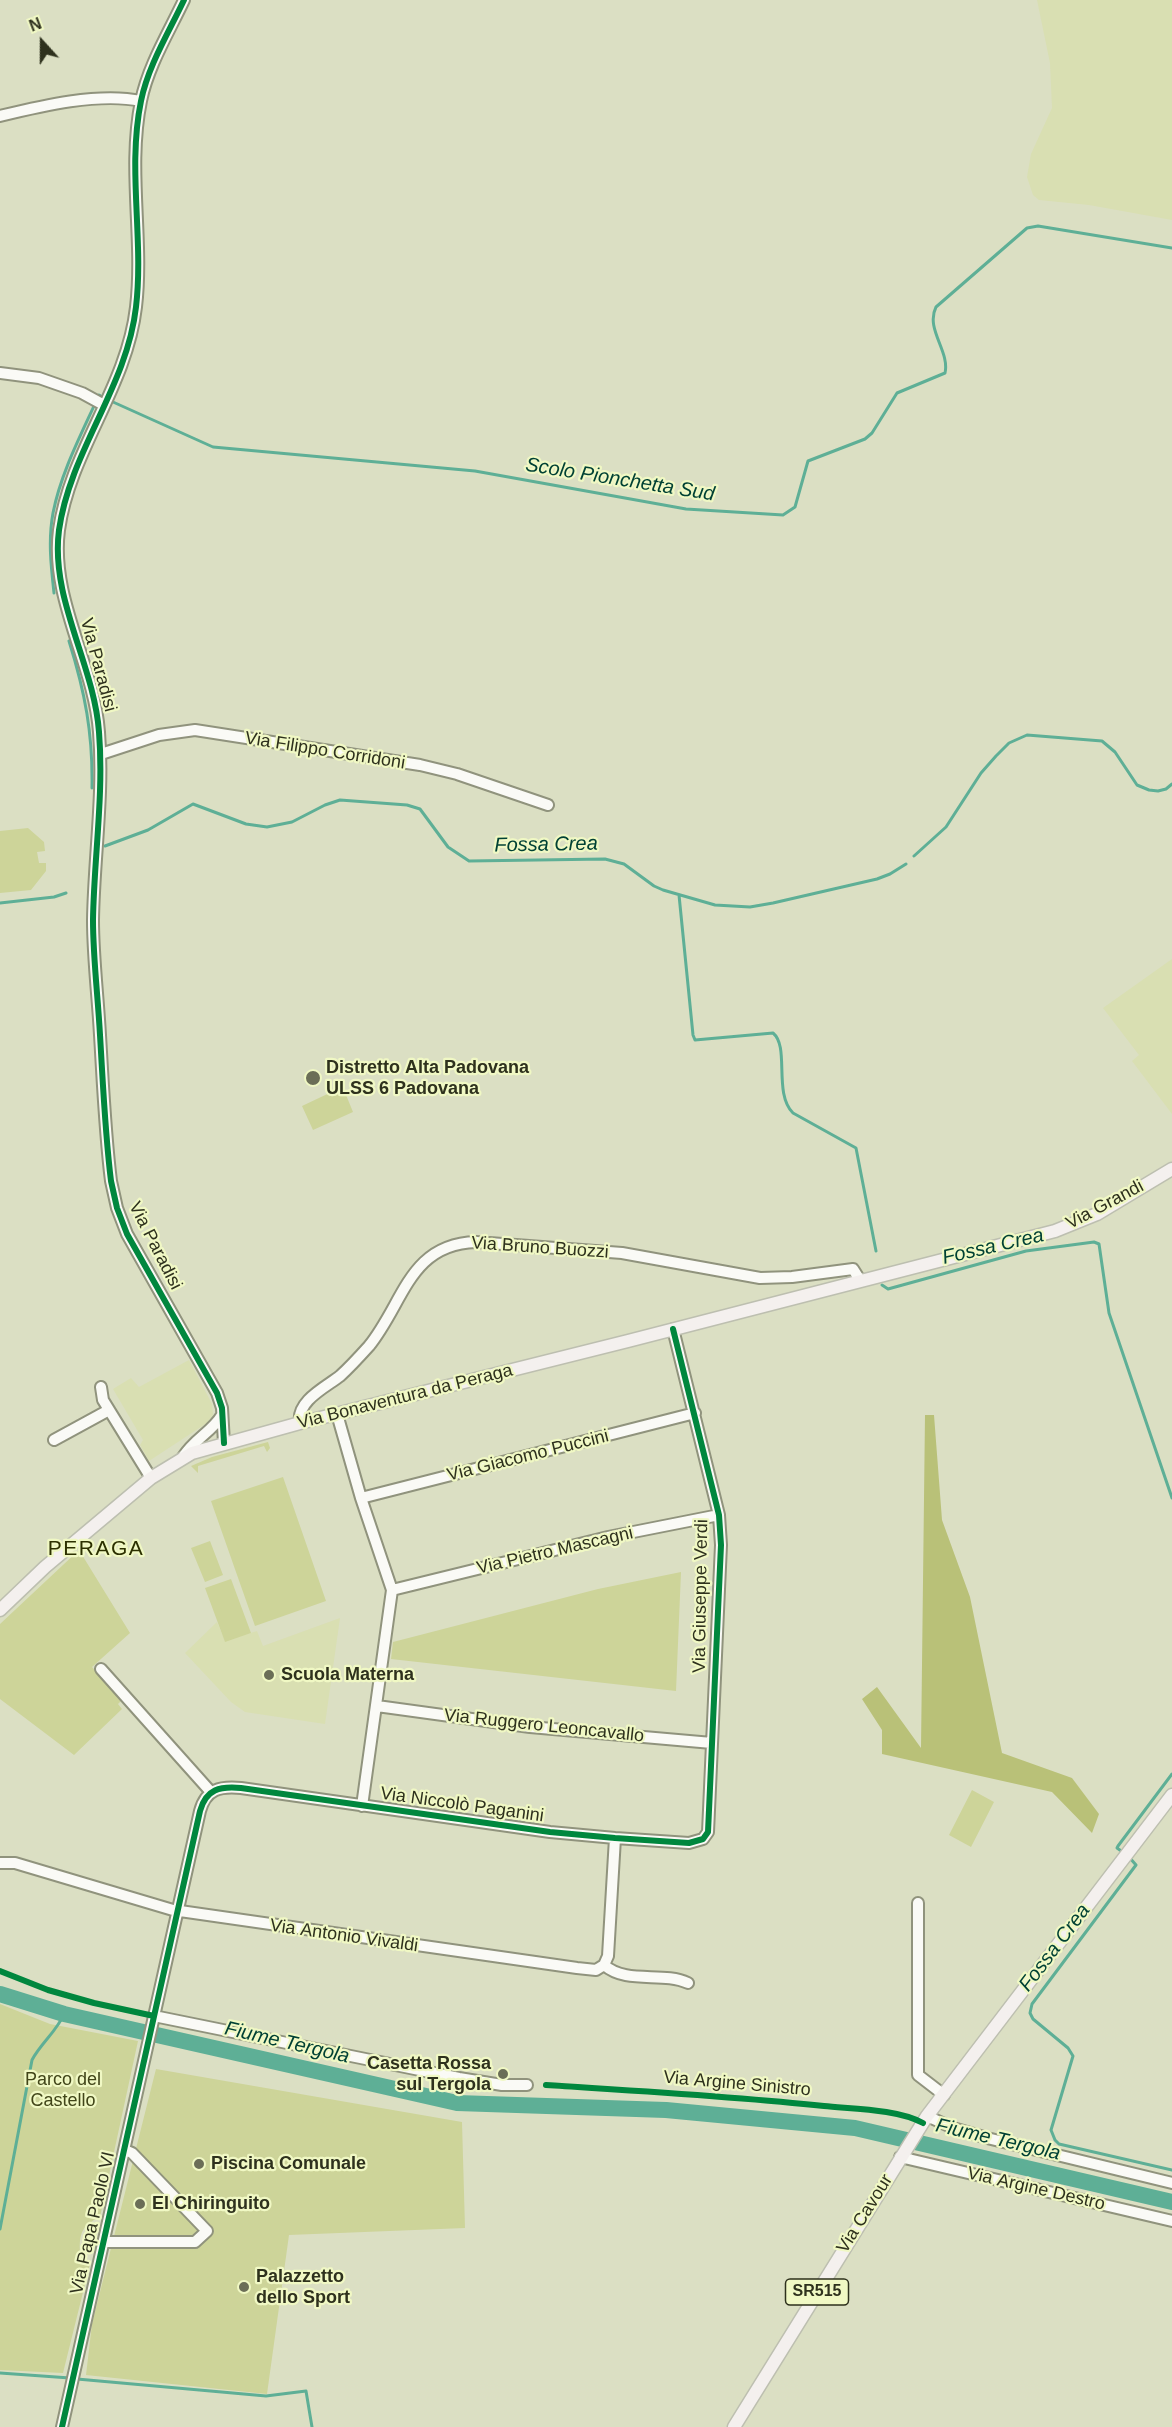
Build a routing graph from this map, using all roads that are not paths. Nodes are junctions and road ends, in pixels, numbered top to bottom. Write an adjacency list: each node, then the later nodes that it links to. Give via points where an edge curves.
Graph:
1 (184, 0): 2 (street, Via Paradisi)
2 (141, 101): 3 (street, via 70,102); 5 (street, Via Paradisi, via 135,161 139,264 136,306 130,345)
3 (0, 117)
4 (0, 373): 5 (street, via 39,378)
5 (99, 402): 6 (street, Via Paradisi, via 64,502 58,544 60,576 95,702)
6 (101, 754): 7 (street, Via Filippo Corridoni, via 159,735 195,730 420,765); 14 (street, Via Paradisi, via 93,923 111,1181 127,1234 212,1383)
7 (548, 805)
8 (1172, 1168): 9 (main road, Via Grandi, via 1072,1224)
9 (860, 1280): 10 (main road, Via Bonaventura da Peraga); 16 (street, Via Bruno Buozzi, via 853,1269 760,1278 621,1253 476,1242 456,1244 438,1251 419,1266 369,1346 306,1403)
10 (673, 1329): 13 (street, Via Giuseppe Verdi); 15 (main road, Via Bonaventura da Peraga)
11 (101, 1387): 12 (street)
12 (109, 1410): 17 (street); 20 (street)
13 (695, 1413): 21 (street, Via Giacomo Puccini); 22 (street, Via Giuseppe Verdi)
14 (222, 1414): 18 (street, Via Paradisi); 19 (street)
15 (337, 1414): 16 (main road, Via Bonaventura da Peraga); 21 (street)
16 (300, 1423): 18 (main road, Via Bonaventura da Peraga)
17 (54, 1440)
18 (224, 1443): 19 (main road, Via Bonaventura da Peraga)
19 (183, 1457): 20 (main road, Via Bonaventura da Peraga)
20 (151, 1478): 24 (main road, Via Bonaventura da Peraga)
21 (361, 1498): 23 (street)
22 (719, 1515): 23 (street, Via Pietro Mascagni, via 608,1537); 27 (street, Via Giuseppe Verdi)
23 (392, 1590): 26 (street)
24 (0, 1610)
25 (101, 1669): 28 (street)
26 (377, 1706): 27 (street, Via Ruggero Leoncavallo, via 530,1727); 30 (street)
27 (712, 1743): 31 (street, Via Giuseppe Verdi)
28 (210, 1791): 30 (street, Via Niccolò Paganini, via 241,1788); 35 (street, Via Papa Paolo VI, via 202,1803)
29 (1172, 1795): 40 (main road, Via Cavour / SR515)
30 (362, 1806): 32 (street, Via Niccolò Paganini)
31 (708, 1832): 32 (street, Via Niccolò Paganini, via 704,1839 689,1843)
32 (615, 1839): 36 (street, via 609,1946)
33 (1, 1863): 35 (street, Via Antonio Vivaldi, via 31,1867)
34 (918, 1903): 40 (street, via 918,2075)
35 (178, 1911): 36 (street, Via Antonio Vivaldi, via 577,1968 596,1970); 38 (street, Via Papa Paolo VI)
36 (604, 1965): 37 (street, Via Antonio Vivaldi, via 620,1974)
37 (688, 1983)
38 (154, 2020): 39 (street, via 459,2079); 42 (street, Via Papa Paolo VI)
39 (527, 2085)
40 (944, 2095): 41 (main road, Via Cavour / SR515)
41 (925, 2121): 43 (main road, Via Cavour / SR515); 44 (street)
42 (125, 2150): 46 (street, Via Papa Paolo VI); 46 (street, via 207,2231 195,2242)
43 (902, 2155): 45 (street, Via Argine Destro); 48 (main road, Via Cavour / SR515)
44 (1172, 2183)
45 (1172, 2221)
46 (105, 2242): 47 (street, Via Papa Paolo VI)
47 (62, 2427)
48 (734, 2427)

